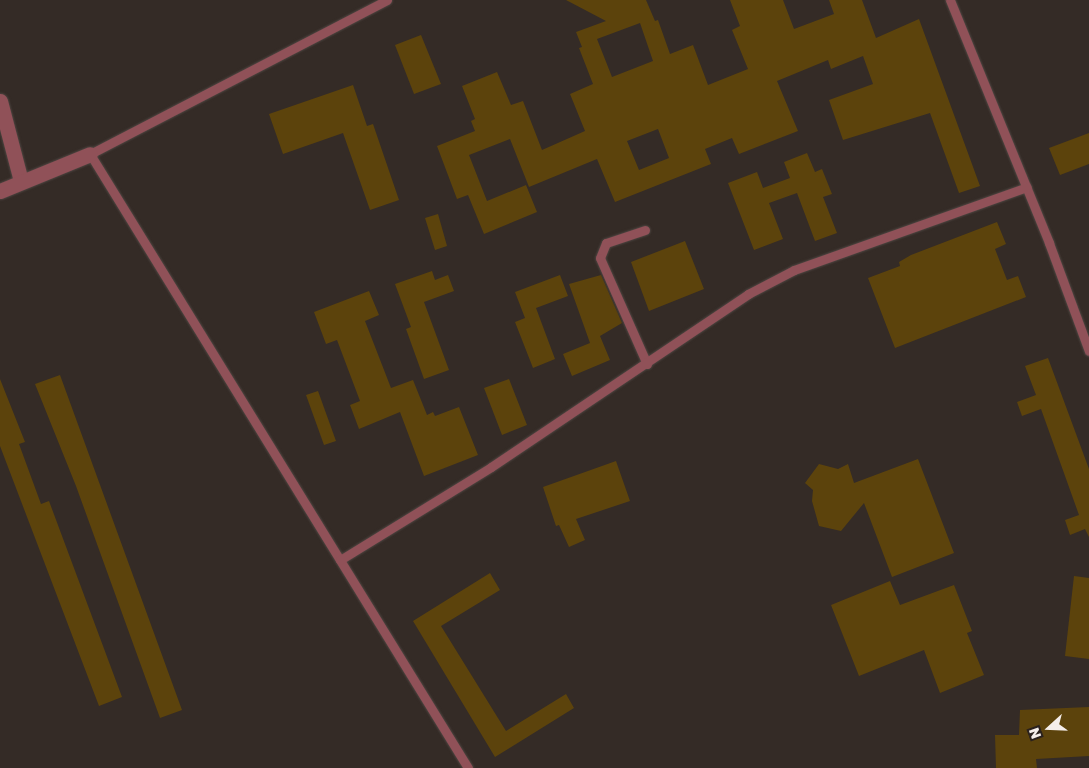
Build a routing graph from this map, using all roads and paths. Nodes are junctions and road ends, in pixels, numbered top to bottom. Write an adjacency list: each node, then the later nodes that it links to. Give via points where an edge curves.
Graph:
1 (387, 0): 4 (lane)
2 (950, 0): 6 (lane)
3 (0, 102): 5 (street)
4 (90, 154): 5 (street); 11 (lane)
5 (21, 181): 7 (street)
6 (1027, 187): 9 (lane); 10 (lane, via 794,270 748,294)
7 (0, 191)
8 (645, 230): 10 (lane, via 606,243 600,258)
9 (1089, 351)
10 (647, 364): 11 (lane, via 491,467)
11 (340, 560): 12 (lane)
12 (468, 768)

